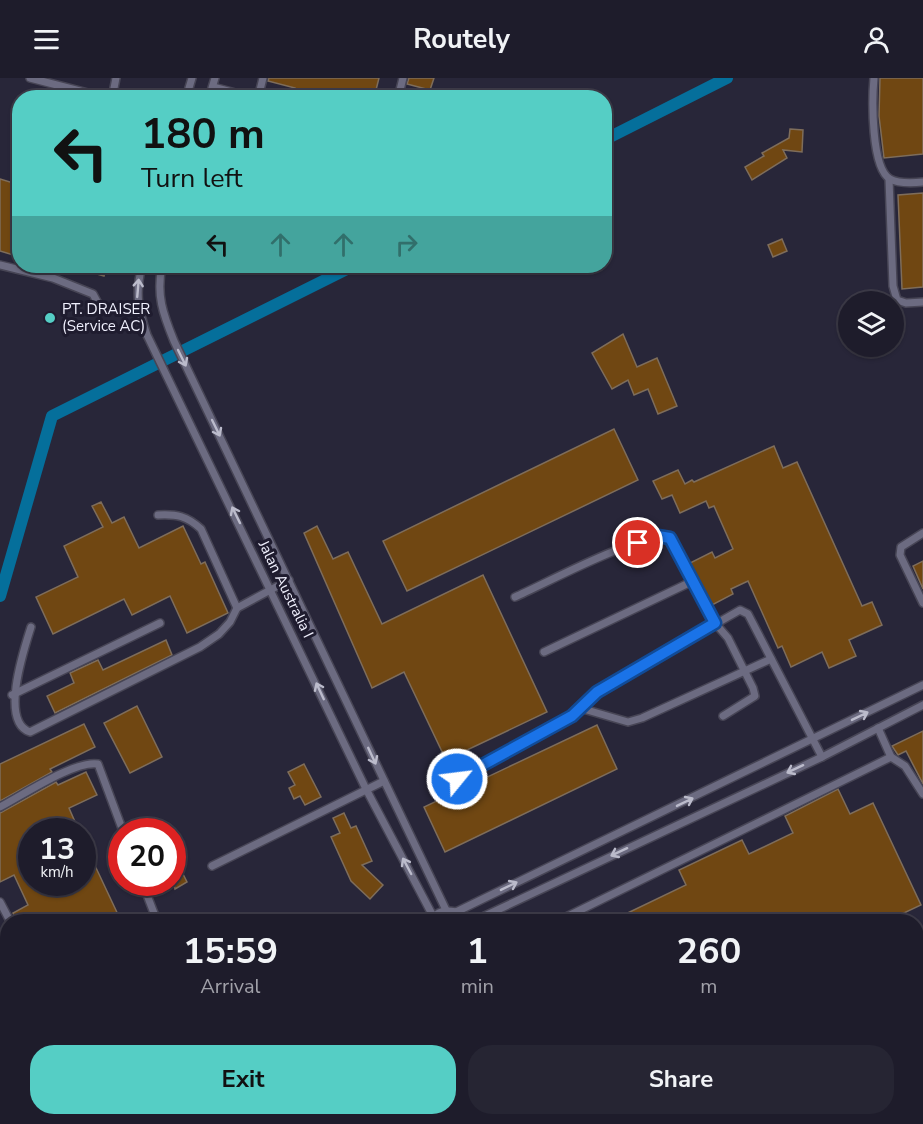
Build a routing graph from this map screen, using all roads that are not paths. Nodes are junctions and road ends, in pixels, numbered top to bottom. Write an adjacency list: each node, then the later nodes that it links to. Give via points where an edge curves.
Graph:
1 (30, 78): 5 (lane)
2 (215, 78): 4 (lane)
3 (874, 78): 8 (lane, via 876,151 880,169)
4 (213, 87): 6 (lane); 7 (lane)
5 (76, 90)
6 (212, 90)
7 (224, 90)
8 (889, 179): 9 (lane); 13 (lane, via 893,286 897,300)
9 (923, 182)
10 (33, 273): 14 (lane, via 93,294)
11 (140, 273): 19 (lane, Jalan Australia I, one-way to 11, via 138,309 136,287)
12 (161, 273): 17 (lane, Jalan Australia I, one-way to 17, via 161,310)
13 (923, 302)
14 (101, 309)
15 (158, 515): 22 (lane, via 177,514 201,529)
16 (923, 533): 21 (lane, via 901,547 900,555)
17 (289, 580): 19 (lane); 38 (lane, Jalan Australia I, one-way to 38)
18 (693, 581): 20 (lane, via 670,538 658,536); 24 (lane); 26 (lane)
19 (272, 589): 22 (lane); 39 (lane, Jalan Australia I, one-way to 19)
20 (515, 597)
21 (923, 603)
22 (237, 609): 30 (lane, via 219,634 200,647 42,728 30,732 16,724 11,713)
23 (160, 623): 30 (lane)
24 (715, 623): 27 (lane, via 744,611); 28 (lane); 32 (lane, via 597,692)
25 (31, 627): 30 (lane)
26 (544, 652)
27 (771, 659): 28 (lane); 35 (lane)
28 (746, 670): 32 (lane, via 628,722); 33 (lane, via 755,696)
29 (923, 685): 35 (lane, one-way to 29)
30 (12, 695)
31 (923, 705): 34 (lane)
32 (580, 708): 40 (lane)
33 (723, 716)
34 (878, 728): 36 (lane); 37 (lane)
35 (812, 740): 36 (lane); 47 (lane, one-way to 35)
36 (822, 757): 51 (lane, one-way to 51)
37 (891, 757): 41 (lane, via 905,766); 52 (lane)
38 (384, 781): 39 (lane); 46 (lane, Jalan Australia I)
39 (366, 789): 44 (lane); 49 (lane, Jalan Australia I, one-way to 39)
40 (438, 790)
41 (923, 794)
42 (0, 807): 43 (lane, via 89,762 98,764)
43 (118, 818)
44 (212, 866)
45 (147, 896): 48 (lane)
46 (446, 910): 47 (lane); 50 (lane, Jalan Australia I)
47 (456, 912)
48 (154, 914)
49 (430, 914)
50 (440, 914)
51 (489, 914)
52 (572, 914)

